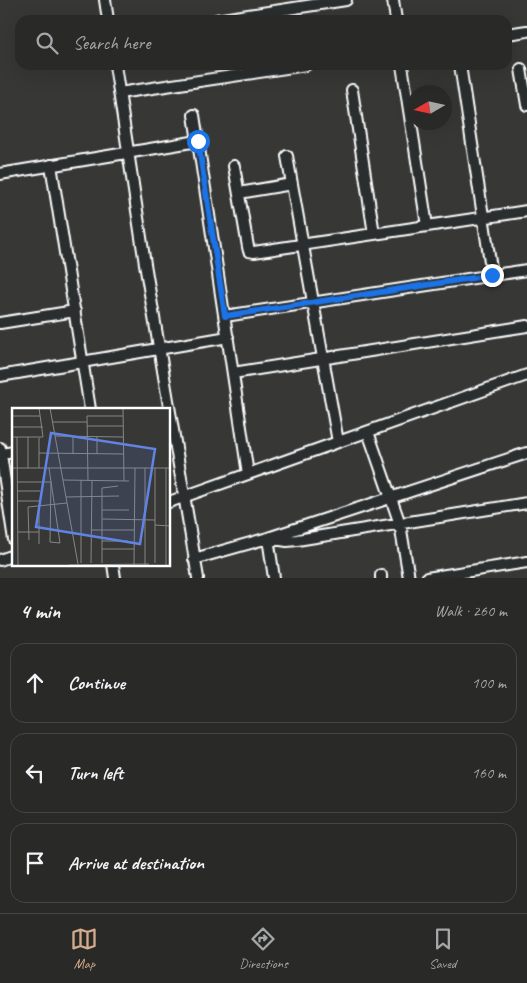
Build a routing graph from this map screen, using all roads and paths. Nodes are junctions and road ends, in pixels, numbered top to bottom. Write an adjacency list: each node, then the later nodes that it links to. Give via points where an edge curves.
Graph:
1 (105, 0): 4 (street)
2 (346, 0): 5 (street)
3 (392, 0): 6 (street)
4 (107, 15)
5 (248, 15)
6 (395, 15)
7 (527, 31): 8 (street)
8 (512, 33)
9 (521, 69): 16 (street)
10 (116, 70): 15 (street)
11 (274, 70): 15 (street)
12 (403, 70): 28 (street)
13 (461, 70): 27 (street)
14 (352, 90): 29 (street)
15 (119, 94): 19 (street)
16 (527, 105)
17 (194, 115): 18 (street)
18 (198, 141): 19 (street); 35 (street)
19 (128, 152): 21 (street); 39 (street)
20 (286, 156): 24 (street)
21 (51, 165): 23 (street); 34 (street)
22 (234, 166): 25 (street)
23 (0, 174)
24 (292, 184): 25 (street); 30 (street)
25 (239, 193): 30 (street, via 249,251)
26 (527, 211): 27 (street)
27 (483, 218): 28 (street); 32 (street)
28 (427, 226): 29 (street)
29 (374, 234): 30 (street)
30 (302, 245): 33 (street)
31 (527, 270): 32 (street)
32 (492, 275): 33 (street)
33 (313, 302): 35 (street); 40 (street)
34 (75, 311): 36 (street); 41 (street)
35 (225, 316): 38 (street)
36 (0, 323)
37 (527, 326): 40 (street)
38 (228, 337): 39 (street); 42 (street)
39 (160, 349): 41 (street); 46 (street)
40 (322, 359): 42 (street); 49 (street)
41 (83, 362): 44 (street); 45 (street)
42 (233, 373): 52 (street)
43 (527, 375): 48 (street)
44 (0, 376)
45 (90, 408)
46 (170, 408)
47 (170, 411): 53 (street)
48 (368, 432): 49 (street); 54 (street)
49 (338, 442): 52 (street)
50 (0, 451): 58 (street)
51 (527, 453): 54 (street)
52 (248, 474): 53 (street)
53 (184, 497): 55 (street); 61 (street)
54 (390, 497): 57 (street); 59 (street)
55 (170, 502)
56 (527, 503): 57 (street)
57 (400, 524): 59 (street, via 297,540); 66 (street)
58 (12, 527)
59 (268, 538): 61 (street); 65 (street)
60 (12, 556): 62 (street)
61 (194, 559): 64 (street)
62 (0, 560)
63 (527, 562): 67 (street)
64 (198, 578)
65 (274, 578)
66 (410, 578)
67 (427, 578)

